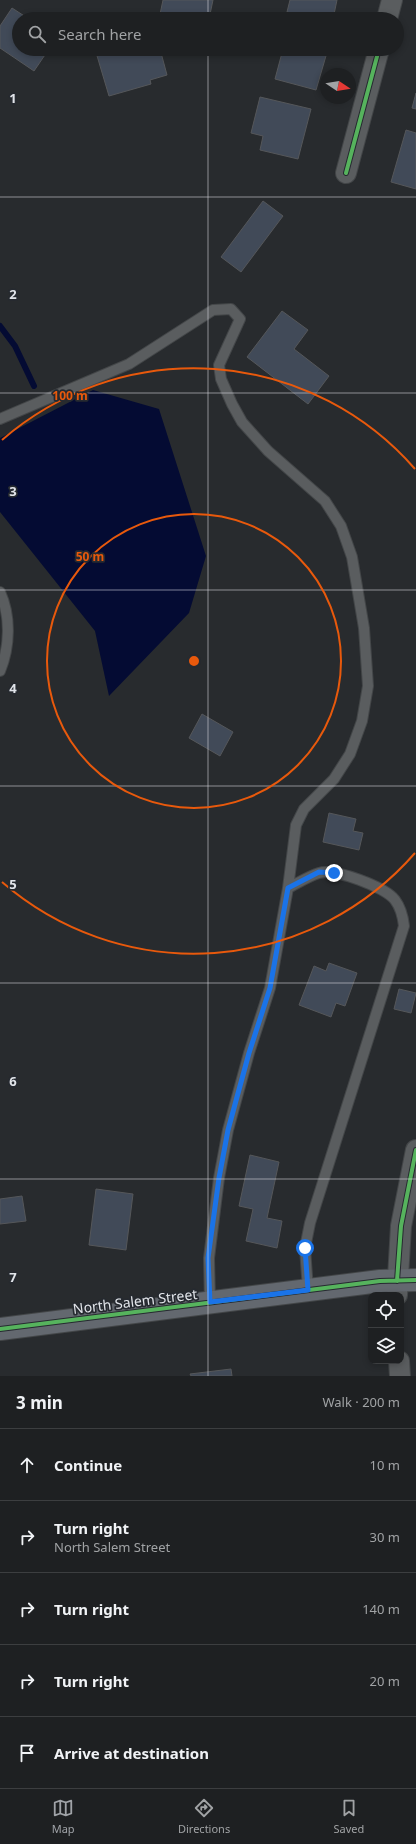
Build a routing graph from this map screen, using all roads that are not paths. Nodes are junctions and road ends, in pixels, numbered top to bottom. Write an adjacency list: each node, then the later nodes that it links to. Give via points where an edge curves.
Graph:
1 (392, 0): 2 (street)
2 (389, 12)
3 (377, 56): 4 (street)
4 (346, 174)
5 (0, 419): 8 (lane, via 129,364 213,310 231,309 240,319 219,365 221,379 242,422 268,451 326,501 342,526 352,557 364,628 368,686 362,721 350,754 334,779 304,809 296,825)
6 (0, 592): 7 (lane, via 6,605 8,632 6,658)
7 (0, 671)
8 (288, 888): 11 (lane, via 319,872 334,873 358,880 382,890 395,900 402,914 404,926 310,1223 305,1248); 12 (lane, via 270,988 228,1130 208,1258)
9 (416, 1150): 10 (street, via 401,1226)
10 (404, 1285): 11 (main road, North Salem Street, via 380,1281)
11 (308, 1290): 12 (main road, North Salem Street)
12 (210, 1302): 13 (main road, North Salem Street)
13 (0, 1329)
14 (399, 1364): 15 (street)
15 (400, 1376)

